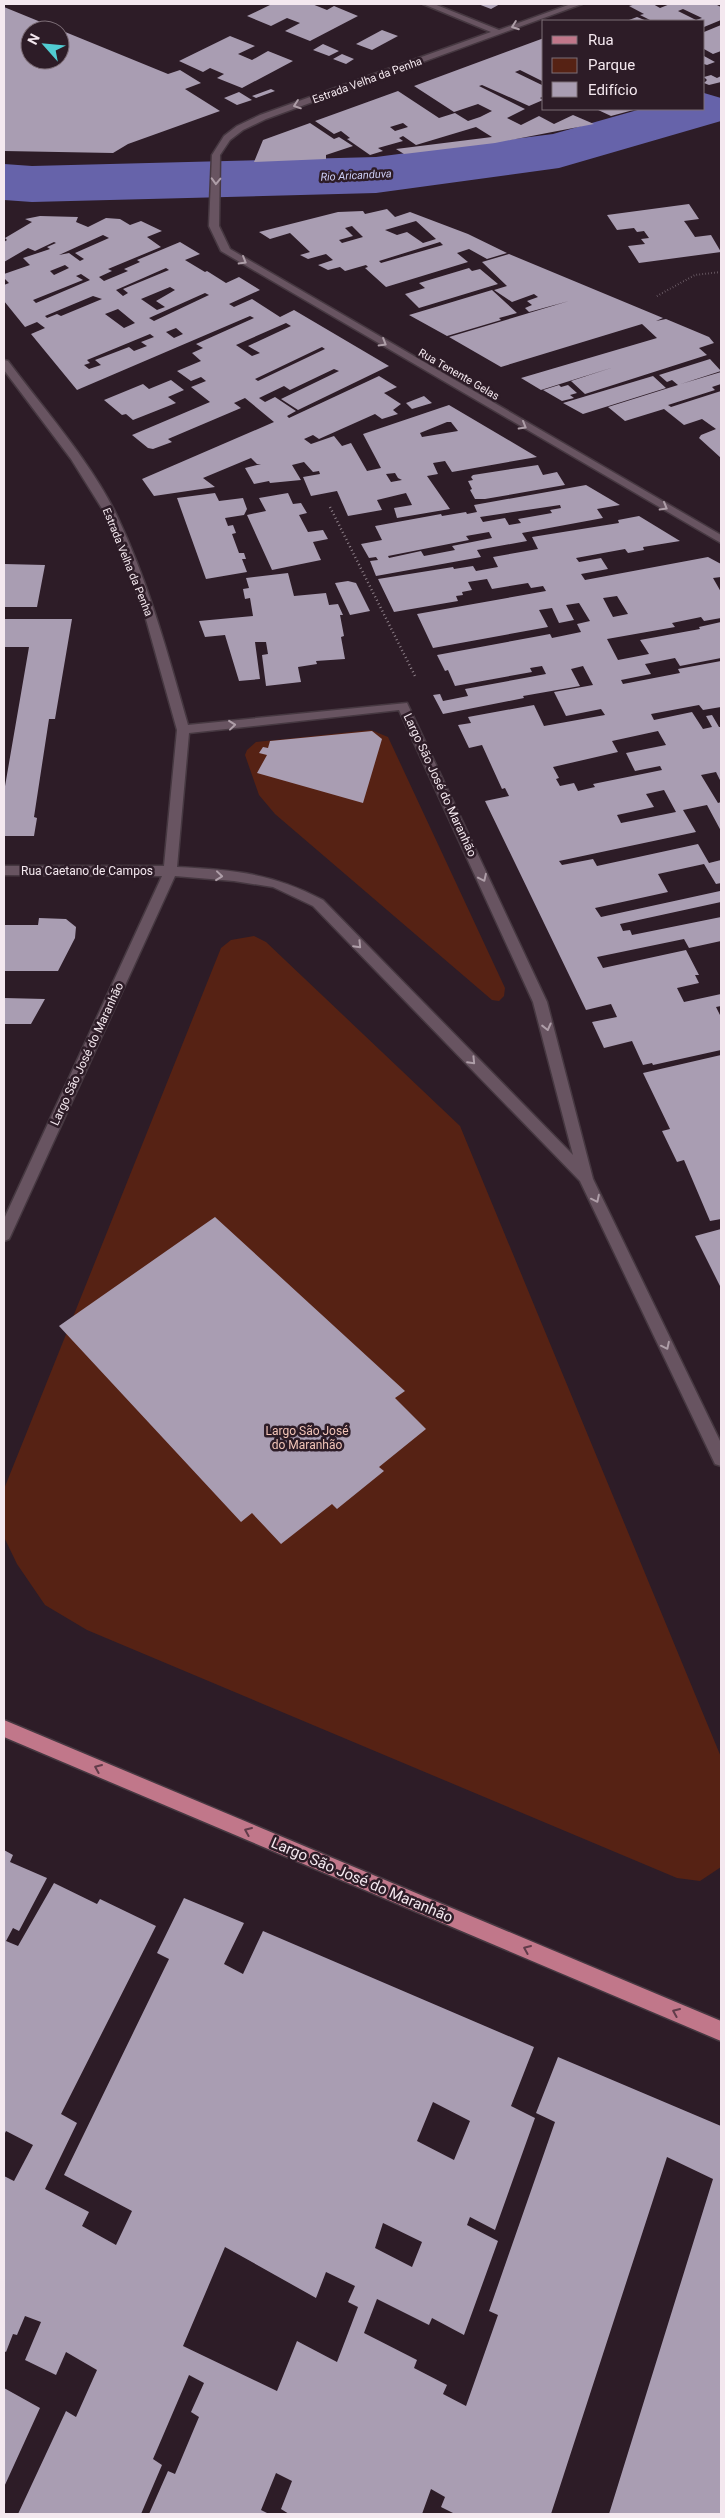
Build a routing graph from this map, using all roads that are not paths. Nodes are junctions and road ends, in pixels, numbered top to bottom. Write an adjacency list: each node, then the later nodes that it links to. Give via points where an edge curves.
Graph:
1 (427, 4): 3 (street)
2 (578, 4): 3 (street, Estrada Velha da Penha, one-way to 3)
3 (498, 32): 4 (street, Estrada Velha da Penha, one-way to 4, via 240,128 227,138 216,155)
4 (215, 207): 6 (street, Rua Tenente Gelas, one-way to 6, via 214,226 226,250)
5 (4, 362): 7 (street, Estrada Velha da Penha, via 76,458 111,514 148,605)
6 (721, 540)
7 (183, 730): 9 (street, Largo São José do Maranhão); 10 (street, Largo São José do Maranhão, one-way to 10, via 403,706 540,1002)
8 (4, 870): 9 (street, Rua Caetano de Campos)
9 (170, 872): 10 (street, Largo São José do Maranhão, one-way to 10, via 266,881 294,890 318,903); 11 (street, Largo São José do Maranhão)
10 (586, 1179): 12 (street, Largo São José do Maranhão, one-way to 12)
11 (4, 1235)
12 (721, 1459)
13 (4, 1728): 14 (main road, Largo São José do Maranhão, one-way to 13)
14 (721, 2031)

